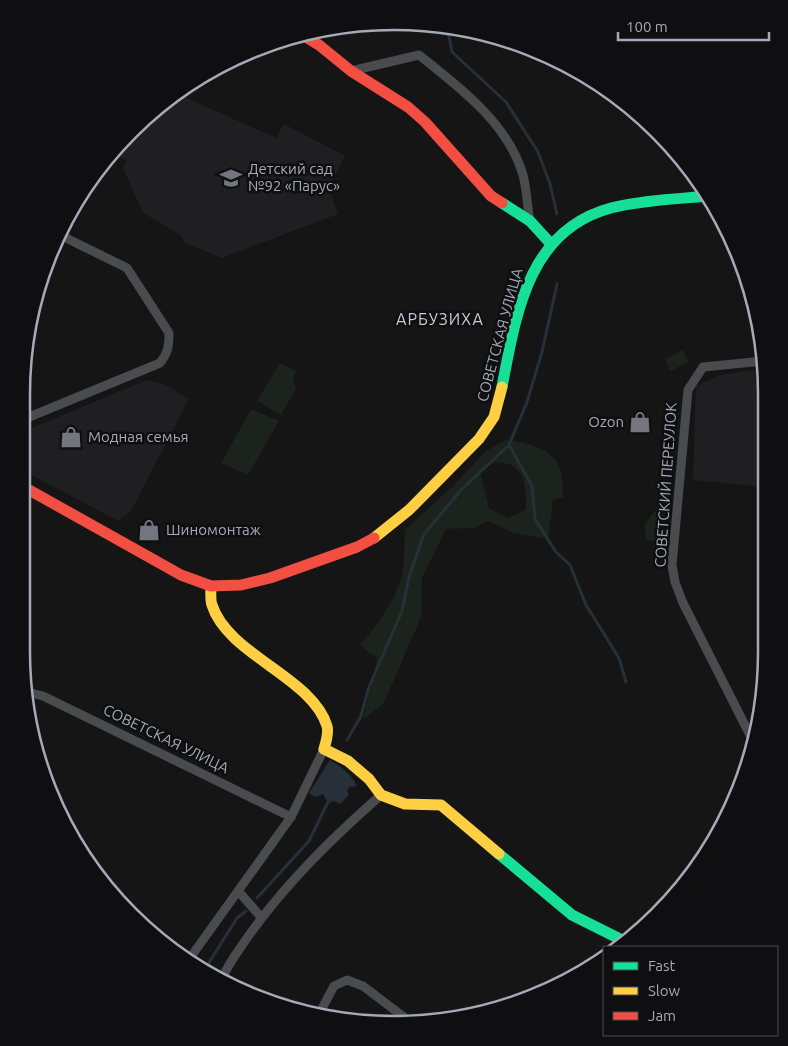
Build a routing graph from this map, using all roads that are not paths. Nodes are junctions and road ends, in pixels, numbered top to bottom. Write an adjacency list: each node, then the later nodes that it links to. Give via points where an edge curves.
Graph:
1 (311, 40): 2 (street)
2 (351, 71): 4 (street, via 426,122 490,196); 4 (street, via 420,55 470,96 506,139 522,175)
3 (700, 197): 6 (street, СОВЕТСКАЯ УЛИЦА, via 605,210 583,218)
4 (530, 221): 6 (street)
5 (66, 238): 8 (street, via 127,268 169,334 167,354 160,363)
6 (551, 244): 10 (street, СОВЕТСКАЯ УЛИЦА, via 533,268 524,294 492,421 436,483 394,523 357,548 270,578 241,585)
7 (756, 362): 12 (street, СОВЕТСКИЙ ПЕРЕУЛОК, via 703,367 688,390 672,565 683,603)
8 (30, 417)
9 (30, 490): 10 (street, СОВЕТСКАЯ УЛИЦА, via 181,575)
10 (211, 586): 13 (street, via 208,595 216,617 318,707 328,727)
11 (32, 693): 15 (street, СОВЕТСКАЯ УЛИЦА)
12 (749, 733)
13 (324, 749): 14 (street, via 348,760); 15 (street)
14 (381, 795): 17 (street, via 331,839); 18 (street, via 405,804 441,805 572,915)
15 (291, 816): 16 (street)
16 (238, 892): 17 (street); 19 (street)
17 (261, 917): 20 (street)
18 (619, 938)
19 (192, 955)
20 (224, 973)
21 (322, 1009): 22 (street, via 334,986 347,980 364,986)
22 (402, 1016)

